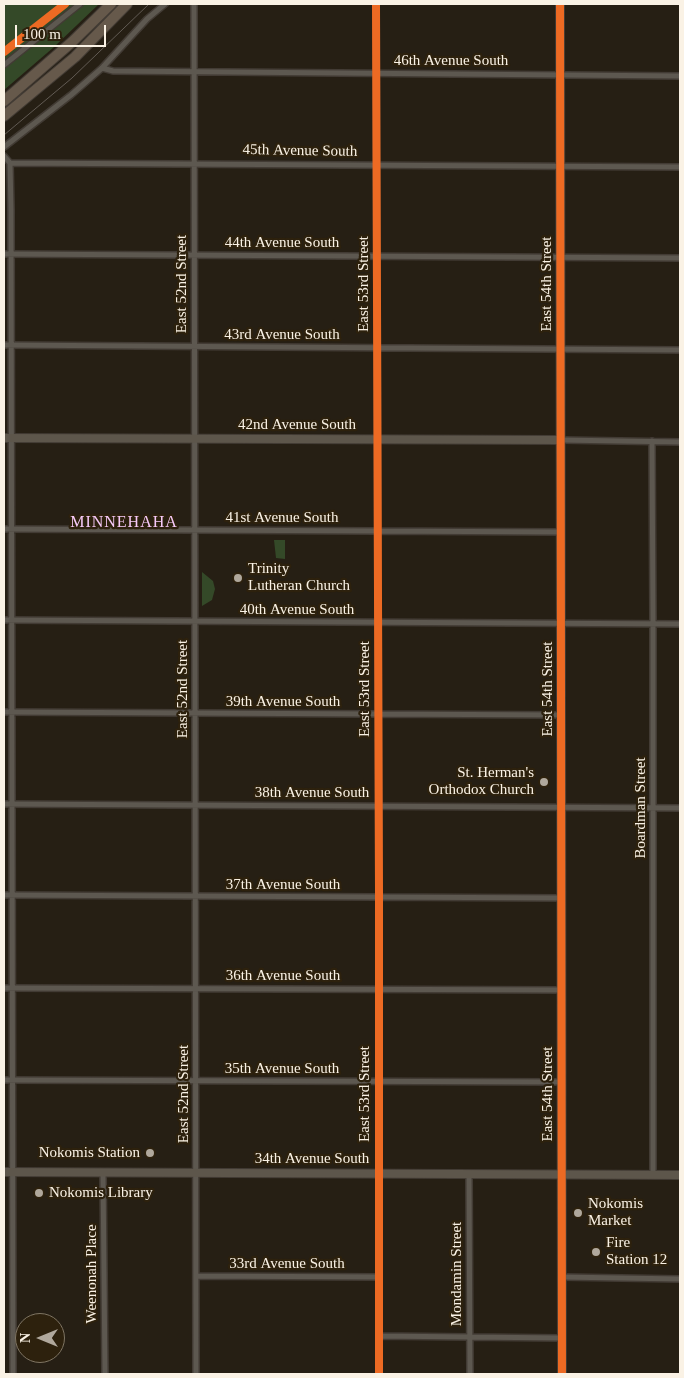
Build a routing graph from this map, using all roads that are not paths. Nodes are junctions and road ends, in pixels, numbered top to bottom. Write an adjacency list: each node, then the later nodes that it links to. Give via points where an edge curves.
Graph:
1 (80, 4): 8 (street)
2 (111, 4): 14 (highway)
3 (127, 4): 15 (highway, via 74,57)
4 (164, 4): 9 (street)
5 (194, 4): 10 (street, East 52nd Street)
6 (376, 4): 11 (street, East 53rd Street)
7 (560, 4): 12 (street, East 54th Street)
8 (4, 65)
9 (102, 68): 10 (street, 46th Avenue South, via 113,71); 16 (street)
10 (194, 72): 11 (street, 46th Avenue South); 19 (street, East 52nd Street)
11 (377, 73): 12 (street, 46th Avenue South); 20 (street, East 53rd Street)
12 (560, 74): 13 (street, 46th Avenue South); 21 (street, East 54th Street)
13 (680, 76)
14 (4, 101)
15 (4, 116)
16 (4, 147)
17 (4, 156): 18 (street)
18 (10, 163): 19 (street, 45th Avenue South); 24 (street)
19 (194, 163): 20 (street, 45th Avenue South); 25 (street, East 52nd Street)
20 (377, 165): 21 (street, 45th Avenue South); 26 (street, East 53rd Street)
21 (560, 166): 22 (street, 45th Avenue South); 27 (street, East 54th Street)
22 (680, 167)
23 (4, 254): 24 (street, 44th Avenue South)
24 (11, 254): 25 (street, 44th Avenue South); 30 (street)
25 (194, 255): 26 (street, 44th Avenue South); 31 (street, East 52nd Street)
26 (378, 256): 27 (street, 44th Avenue South); 32 (street, East 53rd Street)
27 (561, 257): 28 (street, 44th Avenue South); 33 (street, East 54th Street)
28 (680, 258)
29 (4, 346): 30 (street, 43rd Avenue South)
30 (11, 346): 31 (street, 43rd Avenue South); 35 (street)
31 (195, 347): 32 (street, 43rd Avenue South); 36 (street, East 52nd Street)
32 (378, 348): 33 (street, 43rd Avenue South); 37 (street, East 53rd Street)
33 (561, 349): 34 (street, 43rd Avenue South); 38 (street, East 54th Street)
34 (680, 350)
35 (8, 438): 36 (street, 42nd Avenue South); 42 (street)
36 (195, 438): 37 (street, 42nd Avenue South); 43 (street, East 52nd Street)
37 (378, 439): 38 (street, 42nd Avenue South); 44 (street, East 53rd Street)
38 (561, 440): 39 (street, 42nd Avenue South); 45 (street, East 54th Street)
39 (652, 442): 40 (street, 42nd Avenue South); 51 (street, Boardman Street)
40 (680, 442)
41 (4, 529): 42 (street, 41st Avenue South)
42 (12, 529): 43 (street, 41st Avenue South); 47 (street)
43 (195, 530): 44 (street, 41st Avenue South); 48 (street, East 52nd Street)
44 (378, 531): 45 (street, 41st Avenue South); 49 (street, East 53rd Street)
45 (561, 532): 50 (street, East 54th Street)
46 (4, 620): 47 (street, 40th Avenue South)
47 (12, 620): 48 (street, 40th Avenue South); 54 (street)
48 (195, 622): 49 (street, 40th Avenue South); 55 (street, East 52nd Street)
49 (378, 623): 50 (street, 40th Avenue South); 56 (street, East 53rd Street)
50 (562, 624): 51 (street, 40th Avenue South); 57 (street, East 54th Street)
51 (653, 624): 52 (street, 40th Avenue South); 63 (street, Boardman Street)
52 (680, 624)
53 (4, 712): 54 (street, 39th Avenue South)
54 (12, 712): 55 (street, 39th Avenue South); 59 (street)
55 (196, 714): 56 (street, 39th Avenue South); 60 (street, East 52nd Street)
56 (378, 715): 57 (street, 39th Avenue South); 61 (street, East 53rd Street)
57 (562, 715): 62 (street, East 54th Street)
58 (4, 804): 59 (street, 38th Avenue South)
59 (12, 804): 60 (street, 38th Avenue South); 66 (street)
60 (196, 805): 61 (street, 38th Avenue South); 67 (street, East 52nd Street)
61 (379, 806): 62 (street, 38th Avenue South); 68 (street, East 53rd Street)
62 (562, 807): 63 (street, 38th Avenue South); 69 (street, East 54th Street)
63 (654, 808): 64 (street, 38th Avenue South); 87 (street, Boardman Street)
64 (680, 808)
65 (4, 895): 66 (street, 37th Avenue South)
66 (12, 896): 67 (street, 37th Avenue South); 71 (street)
67 (196, 897): 68 (street, 37th Avenue South); 72 (street, East 52nd Street)
68 (379, 898): 69 (street, 37th Avenue South); 73 (street, East 53rd Street)
69 (562, 898): 74 (street, East 54th Street)
70 (4, 988): 71 (street, 36th Avenue South)
71 (12, 988): 72 (street, 36th Avenue South); 75 (street)
72 (196, 988): 73 (street, 36th Avenue South); 77 (street, East 52nd Street)
73 (378, 989): 74 (street, 36th Avenue South); 78 (street, East 53rd Street)
74 (562, 990): 79 (street, East 54th Street)
75 (13, 1079): 76 (street, 35th Avenue South); 77 (street, 35th Avenue South); 80 (street)
76 (4, 1080)
77 (196, 1081): 78 (street, 35th Avenue South); 82 (street, East 52nd Street)
78 (378, 1081): 79 (street, 35th Avenue South); 84 (street, East 53rd Street)
79 (561, 1082): 86 (street, East 54th Street)
80 (13, 1171): 81 (street, 34th Avenue South); 83 (street, 34th Avenue South); 96 (street)
81 (4, 1172)
82 (196, 1172): 83 (street, 34th Avenue South); 84 (street, 34th Avenue South); 89 (street, East 52nd Street)
83 (103, 1173): 97 (street, Weenonah Place)
84 (379, 1173): 85 (street, 34th Avenue South); 90 (street, East 53rd Street)
85 (469, 1174): 86 (street, 34th Avenue South); 94 (street, Mondamin Street)
86 (561, 1174): 87 (street, 34th Avenue South); 91 (street, East 54th Street)
87 (653, 1174): 88 (street, 34th Avenue South)
88 (680, 1175)
89 (196, 1276): 90 (street, 33rd Avenue South); 98 (street, East 52nd Street)
90 (379, 1277): 93 (street, East 53rd Street)
91 (562, 1277): 92 (street); 95 (street, East 54th Street)
92 (680, 1279)
93 (379, 1336): 94 (street); 99 (street, East 53rd Street)
94 (470, 1337): 95 (street); 100 (street, Mondamin Street)
95 (562, 1338): 101 (street, East 54th Street)
96 (13, 1374)
97 (104, 1374)
98 (196, 1374)
99 (379, 1374)
100 (470, 1374)
101 (562, 1374)

